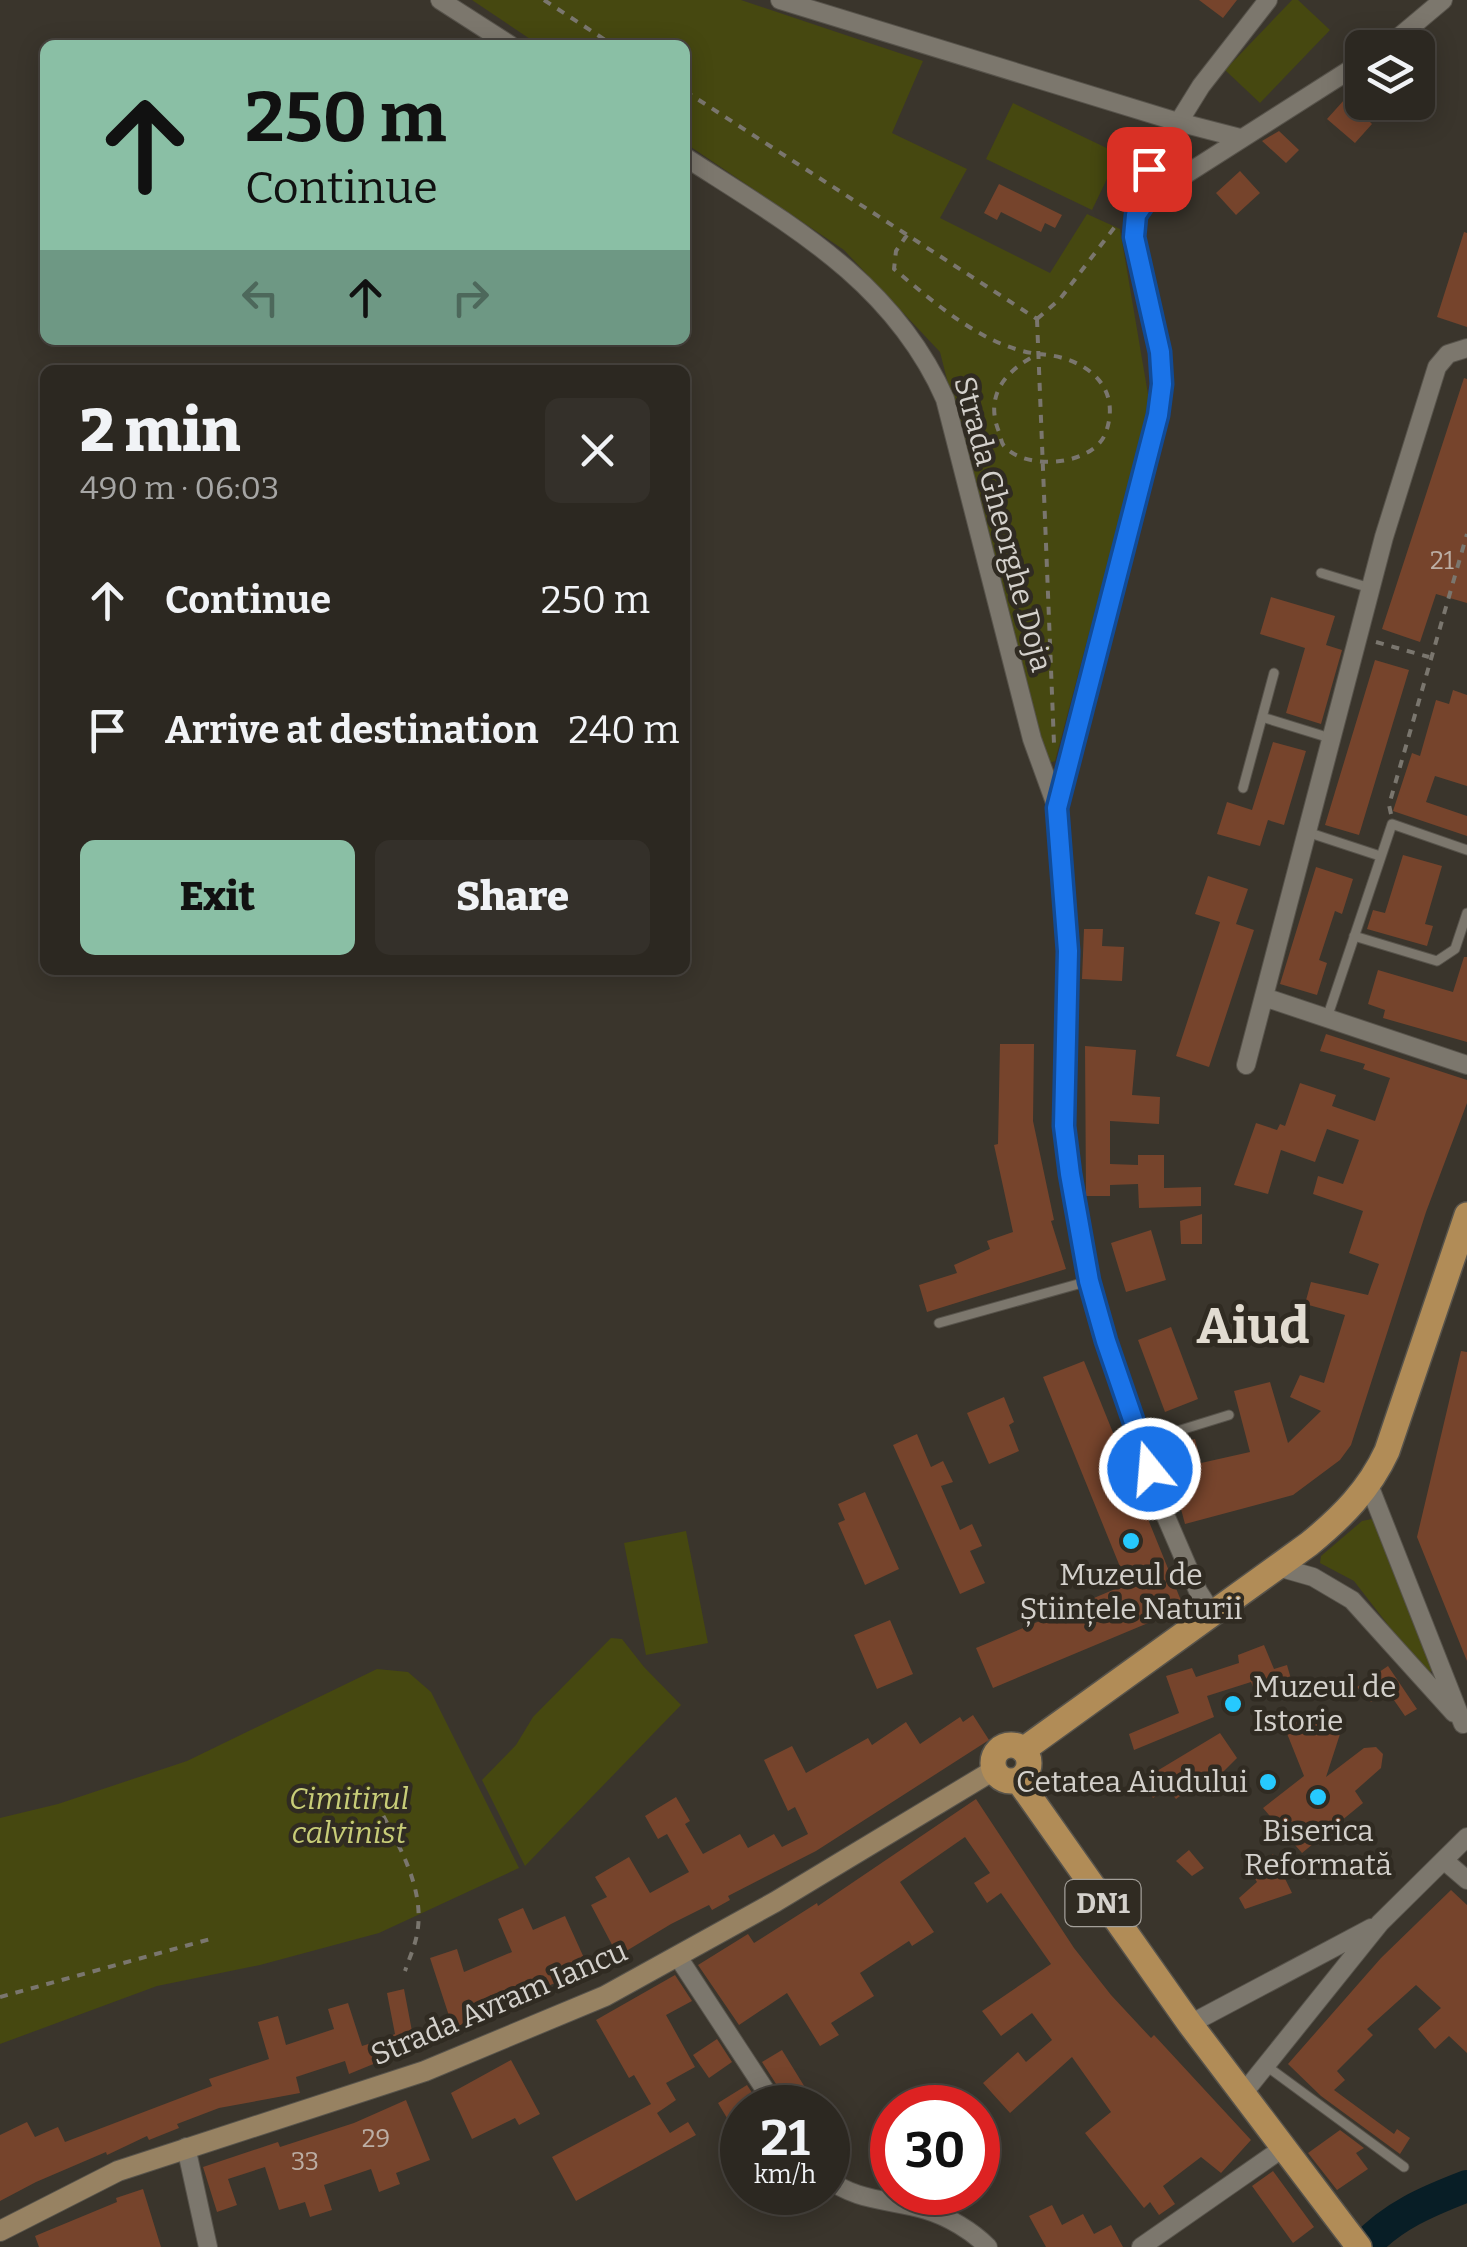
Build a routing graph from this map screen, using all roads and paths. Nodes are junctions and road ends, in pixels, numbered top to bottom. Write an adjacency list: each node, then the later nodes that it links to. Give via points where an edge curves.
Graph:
1 (440, 0): 7 (street)
2 (544, 0): 8 (path)
3 (780, 0): 11 (street)
4 (1268, 0): 11 (street)
5 (1443, 0): 6 (street)
6 (1407, 30)
7 (502, 40)
8 (605, 40)
9 (1345, 73): 12 (street)
10 (690, 95): 16 (path)
11 (1178, 122): 12 (street); 14 (street, via 1144,178)
12 (1240, 138): 14 (street)
13 (690, 160): 31 (street, Strada Gheorghe Doja, via 846,266 925,357 945,399 1032,739)
14 (1147, 199): 15 (street)
15 (1136, 215): 17 (path, via 1107,234 1060,299); 31 (street, Strada Gheorghe Doja, via 1134,237 1160,352 1158,415)
16 (907, 235): 17 (path); 19 (path, via 894,269 994,343)
17 (1037, 319): 19 (path)
18 (1467, 348): 23 (street, via 1448,354 1437,368)
19 (1038, 354): 20 (path); 20 (path, via 1015,366 996,390 994,420 1004,446); 20 (path, via 1085,365 1104,386 1110,413 1105,437 1085,454)
20 (1042, 460): 29 (path)
21 (1467, 534): 25 (path)
22 (1322, 574): 23 (lane)
23 (1370, 588): 24 (street)
24 (1357, 636): 25 (path); 28 (street)
25 (1429, 657): 32 (path, via 1390,805)
26 (1274, 674): 27 (lane)
27 (1262, 718): 28 (lane); 30 (lane)
28 (1330, 738): 33 (street)
29 (1054, 750)
30 (1243, 788)
31 (1057, 808): 43 (street, via 1068,951 1064,1126)
32 (1392, 824): 34 (lane); 35 (lane)
33 (1306, 832): 35 (lane); 38 (street)
34 (1467, 850)
35 (1380, 856): 37 (lane)
36 (1467, 913): 37 (lane, via 1455,949 1437,961)
37 (1354, 936): 39 (lane)
38 (1264, 996): 39 (street); 41 (street)
39 (1328, 1018): 40 (street)
40 (1467, 1065)
41 (1246, 1066)
42 (1467, 1215): 47 (main road, via 1388,1452)
43 (1089, 1281): 44 (lane); 46 (street)
44 (939, 1323)
45 (1230, 1415): 46 (lane)
46 (1142, 1442): 49 (street, via 1177,1546)
47 (1369, 1485): 48 (main road); 50 (street)
48 (1278, 1567): 49 (main road); 50 (street, via 1313,1577 1352,1600)
49 (1212, 1613): 51 (main road, via 1023,1750 1029,1766)
50 (1465, 1726)
51 (1006, 1775): 58 (main road, Strada Avram Iancu); 61 (main road, DN1)
52 (376, 1802): 59 (path, via 408,1865 419,1912)
53 (1467, 1837): 54 (street)
54 (1446, 1862): 55 (street); 56 (street)
55 (1467, 1880)
56 (1380, 1923): 61 (street); 62 (street)
57 (214, 1938): 60 (path)
58 (678, 1957): 63 (street); 65 (main road, Strada Avram Iancu, via 605,1996 426,2072)
59 (404, 1971)
60 (0, 1997)
61 (1190, 2024): 64 (main road, DN1)
62 (1264, 2065): 64 (street); 67 (lane)
63 (762, 2085)
64 (1242, 2095): 66 (main road, DN1)
65 (186, 2147): 69 (main road, Strada Avram Iancu, via 90,2184); 70 (street)
66 (1283, 2148): 72 (street); 73 (main road, DN1)
67 (1404, 2167)
68 (850, 2191): 71 (street, via 928,2210)
69 (0, 2232)
70 (208, 2247)
71 (988, 2247)
72 (1141, 2247)
73 (1360, 2247)

